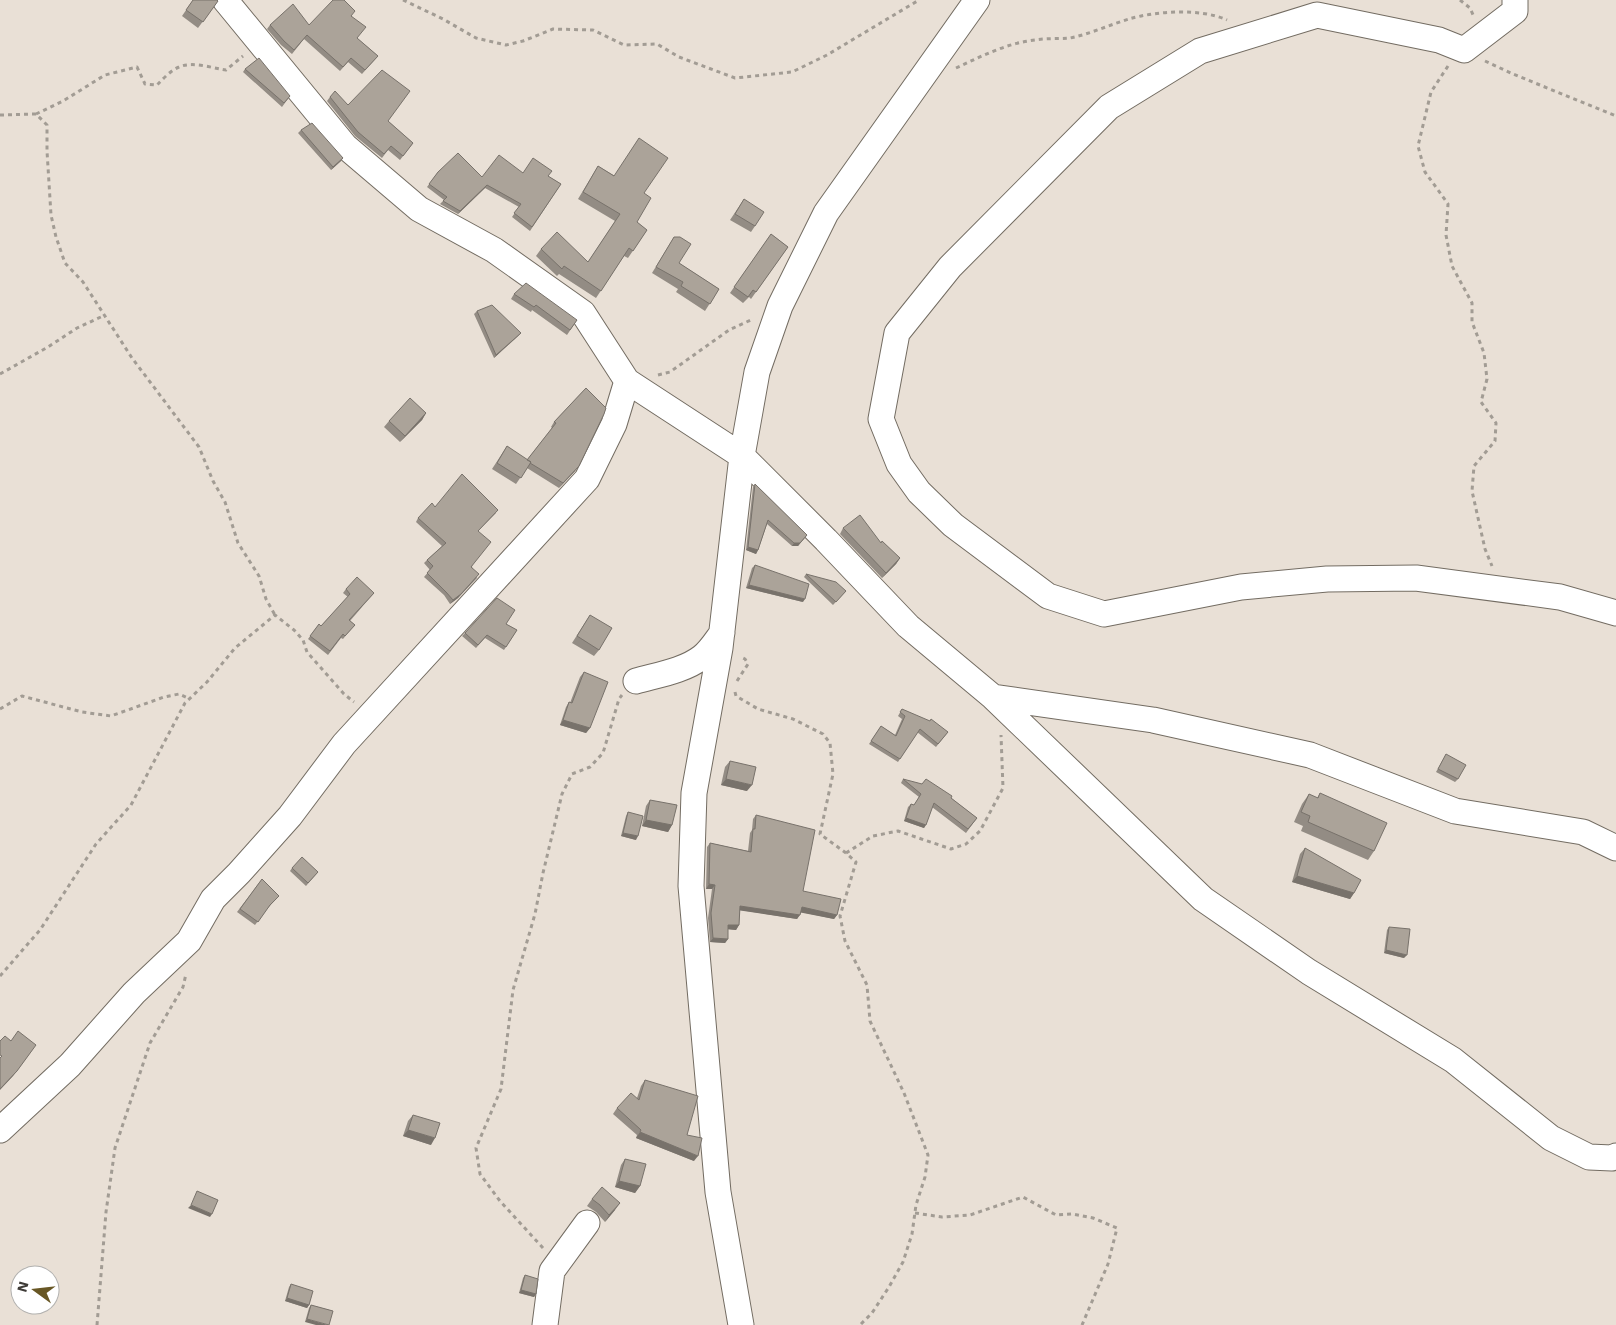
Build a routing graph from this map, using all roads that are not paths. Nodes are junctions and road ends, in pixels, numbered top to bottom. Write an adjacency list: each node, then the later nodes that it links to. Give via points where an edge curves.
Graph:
1 (225, 0): 4 (street, via 345,146 418,209 494,250 583,313)
2 (977, 0): 5 (street, via 826,213 780,306 757,372)
3 (1515, 0): 6 (street, via 1515,11 1464,50 1438,40 1316,15 1200,51 1109,107 950,267 897,333 881,418 899,464 919,492 953,525 1048,596 1104,614 1241,587 1326,579 1416,578 1560,597)
4 (627, 381): 5 (street); 11 (street, via 614,424 588,479 344,744 290,816 213,899 189,941 134,994 70,1064)
5 (742, 456): 7 (street); 9 (street, via 908,626)
6 (1616, 613)
7 (721, 640): 8 (street, via 693,662 671,672); 15 (street, via 694,793 691,886 718,1192)
8 (636, 681)
9 (993, 697): 10 (street, via 1153,720 1310,755 1455,811 1583,832); 12 (street, via 1203,899 1309,972 1453,1060 1551,1138 1589,1157)
10 (1616, 848)
11 (0, 1130)
12 (1616, 1156)
13 (587, 1224): 14 (street, via 552,1271)
14 (545, 1325)
15 (741, 1325)

